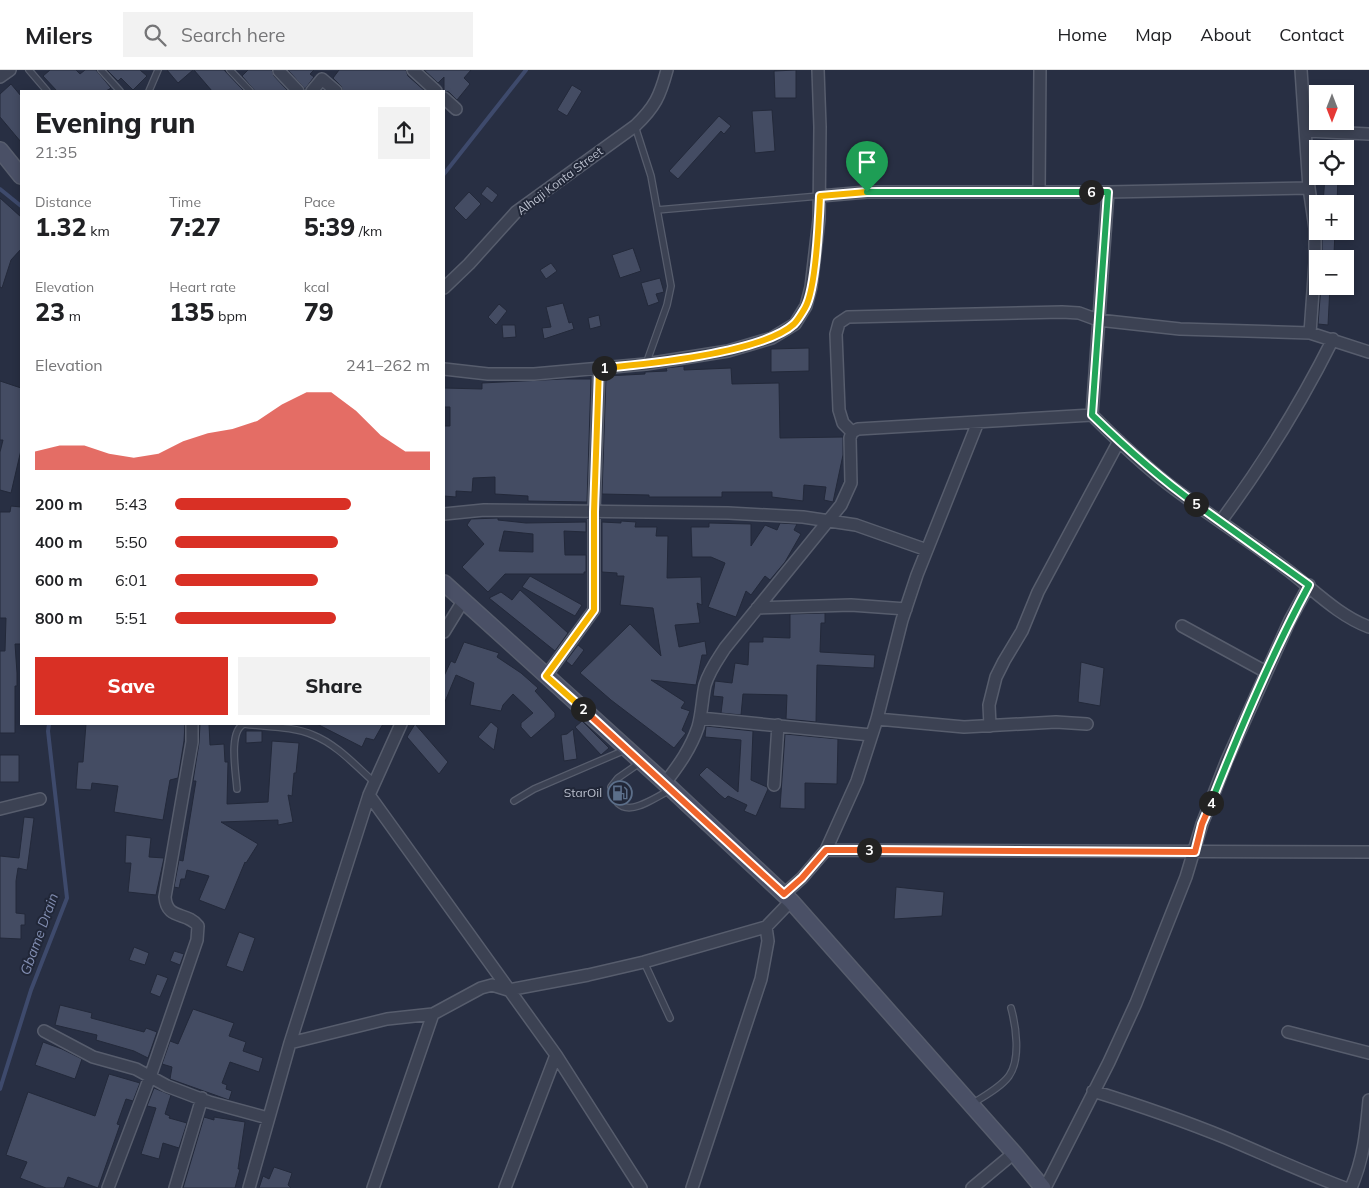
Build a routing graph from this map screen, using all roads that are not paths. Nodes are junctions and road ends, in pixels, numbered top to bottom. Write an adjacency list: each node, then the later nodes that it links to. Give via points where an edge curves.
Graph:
1 (10, 70): 12 (street)
2 (29, 70): 13 (lane)
3 (101, 70): 14 (lane)
4 (158, 70): 15 (lane)
5 (230, 70): 16 (lane)
6 (280, 70): 17 (street)
7 (413, 70): 20 (street)
8 (668, 70): 23 (street, Alhaji Konta Street, via 652,110)
9 (818, 70): 31 (street)
10 (1040, 70): 29 (street)
11 (1301, 70): 24 (street)
12 (0, 77)
13 (46, 90)
14 (119, 90)
15 (149, 90)
16 (249, 90)
17 (297, 90)
18 (313, 90): 19 (street, via 322,79)
19 (335, 90)
20 (435, 90)
21 (445, 99): 22 (street)
22 (456, 109)
23 (636, 126): 32 (lane); 33 (street, Alhaji Konta Street, via 516,212)
24 (1306, 131): 25 (street); 28 (street)
25 (1369, 134)
26 (0, 150): 27 (main road)
27 (20, 175)
28 (1309, 188): 30 (street); 35 (street, via 1315,263)
29 (1038, 192): 30 (street); 31 (street, via 867,192)
30 (1108, 192): 34 (street)
31 (820, 196): 32 (lane); 38 (street, via 811,287 806,306 795,324 772,338 728,351)
32 (657, 210): 38 (lane, via 671,286)
33 (445, 287)
34 (1098, 320): 35 (street, via 1180,329); 41 (street); 43 (street, via 1079,313 1062,312 848,317 839,323 836,334 839,410 843,422)
35 (1310, 332): 36 (street)
36 (1333, 339): 37 (street); 48 (street, via 1294,414)
37 (1369, 352)
38 (646, 364): 39 (street)
39 (599, 368): 40 (street, via 534,374 488,374); 45 (street)
40 (445, 369)
41 (1092, 415): 42 (street); 44 (street)
42 (978, 422): 43 (street, via 858,429); 49 (street)
43 (852, 432): 47 (street, via 851,483)
44 (1119, 441): 48 (street, via 1169,485); 68 (street, via 996,677 989,705)
45 (594, 512): 46 (street, via 484,510); 47 (street, via 728,513); 59 (street, via 594,610)
46 (445, 514)
47 (831, 520): 49 (street); 53 (street)
48 (1221, 521): 51 (street)
49 (927, 550): 54 (street)
50 (445, 584): 52 (main road)
51 (1309, 585): 56 (street, via 1351,618); 58 (street)
52 (464, 601): 57 (street); 59 (main road)
53 (757, 608): 54 (street, via 851,605); 60 (street, via 712,669)
54 (906, 609): 61 (street)
55 (1182, 626): 58 (street)
56 (1369, 627)
57 (445, 630)
58 (1266, 672): 81 (street, via 1227,760 1202,824)
59 (546, 676): 70 (main road)
60 (700, 718): 67 (street); 74 (street, via 690,746)
61 (877, 719): 68 (street, via 964,727); 69 (street)
62 (1088, 724): 68 (street, via 1056,722)
63 (192, 725): 95 (street, via 192,742 165,897 166,907 172,913 195,922 198,932)
64 (242, 725): 75 (lane, via 234,736)
65 (252, 725): 72 (lane, via 312,734 333,746)
66 (401, 725): 72 (street)
67 (778, 725): 69 (street); 73 (street)
68 (990, 726)
69 (871, 736): 80 (street, via 857,781)
70 (627, 749): 71 (main road); 78 (lane, via 534,789)
71 (642, 762): 74 (main road); 74 (lane, via 618,778 611,787 613,798 625,808 635,808)
72 (374, 782): 76 (street)
73 (774, 785)
74 (668, 786): 83 (main road)
75 (237, 789)
76 (369, 796): 86 (street); 92 (street)
77 (40, 799): 79 (street)
78 (514, 801)
79 (0, 809)
80 (826, 850): 81 (street); 83 (street)
81 (1195, 852): 82 (street); 96 (street, via 1136,1003)
82 (1369, 852)
83 (788, 898): 84 (street); 99 (main road)
84 (766, 928): 85 (street); 110 (street, via 768,941 761,979)
85 (644, 962): 86 (street); 89 (lane)
86 (508, 990): 88 (street, via 492,985 481,988); 94 (street)
87 (1011, 1008): 99 (lane, via 1017,1041 1010,1075)
88 (432, 1014): 92 (street, via 387,1019); 107 (street)
89 (670, 1018)
90 (44, 1031): 95 (street, via 94,1057 136,1069)
91 (1288, 1032): 93 (street)
92 (290, 1043): 100 (street)
93 (1369, 1053)
94 (556, 1055): 108 (street); 109 (street)
95 (150, 1077): 97 (street); 104 (street)
96 (1093, 1091): 103 (street, via 1137,1104 1225,1138); 112 (street)
97 (202, 1098): 100 (street); 105 (street)
98 (1369, 1100): 101 (street)
99 (972, 1104): 102 (main road)
100 (268, 1118): 106 (street)
101 (1368, 1125): 113 (street, via 1361,1164)
102 (1014, 1153): 111 (street); 112 (main road)
103 (1339, 1187)
104 (108, 1188)
105 (175, 1188)
106 (249, 1188)
107 (373, 1188)
108 (505, 1188)
109 (641, 1188)
110 (692, 1188)
111 (972, 1188)
112 (1044, 1188)
113 (1351, 1188)

